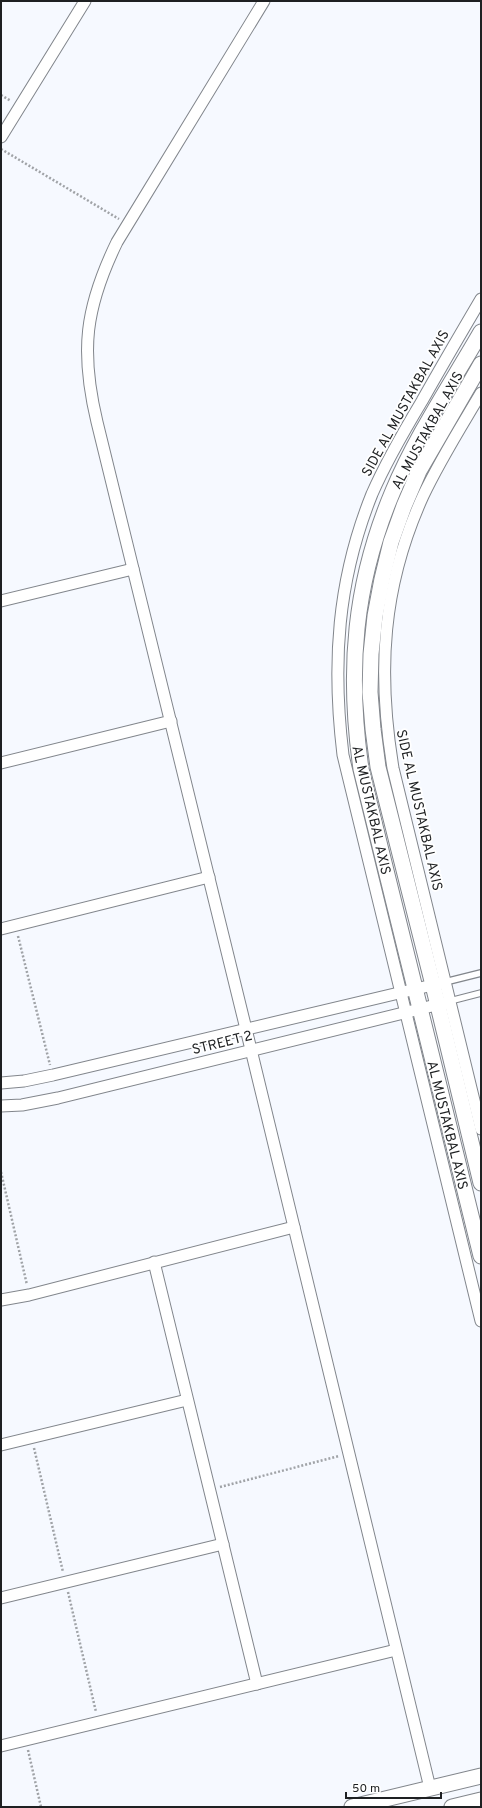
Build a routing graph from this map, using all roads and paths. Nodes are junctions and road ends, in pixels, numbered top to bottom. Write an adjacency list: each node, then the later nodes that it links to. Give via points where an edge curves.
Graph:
1 (85, 1): 3 (street)
2 (264, 1): 5 (street)
3 (1, 137)
4 (1, 149): 5 (path)
5 (128, 224): 10 (street, via 103,271 94,300 88,330 87,361 90,392)
6 (481, 299): 19 (street, SIDE AL MUSTAKBAL AXIS, via 391,454 372,494 347,579 340,623 337,667 338,712 343,756)
7 (481, 332): 19 (street, AL MUSTAKBAL AXIS, via 408,458 393,490 369,557 356,627 353,662 356,734 361,769)
8 (481, 364): 18 (street, AL MUSTAKBAL AXIS, via 419,472 404,506 391,542 382,579 371,654 370,692 378,767)
9 (481, 393): 18 (street, SIDE AL MUSTAKBAL AXIS, via 442,460 408,532 389,610 384,649 386,721 393,768)
10 (133, 569): 11 (street); 12 (street)
11 (1, 601)
12 (170, 721): 13 (street); 14 (street)
13 (1, 763)
14 (209, 877): 15 (street); 23 (street)
15 (15, 926): 16 (street); 25 (path)
16 (1, 929)
17 (481, 973): 18 (lane)
18 (439, 983): 19 (street, STREET 2); 21 (street, AL MUSTAKBAL AXIS)
19 (408, 991): 22 (street, AL MUSTAKBAL AXIS); 23 (street, STREET 2)
20 (481, 993): 21 (lane)
21 (444, 1003): 22 (street, STREET 2); 28 (street); 30 (street, AL MUSTAKBAL AXIS)
22 (412, 1010): 24 (street, STREET 2); 32 (street, AL MUSTAKBAL AXIS); 36 (street)
23 (246, 1029): 24 (street); 25 (street, STREET 2)
24 (251, 1050): 27 (street, STREET 2, via 58,1098); 31 (street)
25 (53, 1075): 26 (street, STREET 2)
26 (1, 1083)
27 (1, 1106)
28 (481, 1128)
29 (1, 1172): 34 (path)
30 (481, 1183)
31 (294, 1227): 33 (street); 39 (street)
32 (481, 1256)
33 (154, 1262): 34 (street); 37 (street)
34 (29, 1295): 35 (street)
35 (1, 1300)
36 (481, 1321)
37 (187, 1400): 38 (street); 40 (street)
38 (1, 1446)
39 (349, 1453): 40 (path); 43 (street)
40 (210, 1490): 41 (street)
41 (223, 1544): 42 (street); 44 (street)
42 (1, 1598)
43 (396, 1650): 44 (street); 48 (street)
44 (257, 1684): 45 (street)
45 (25, 1740): 46 (street); 50 (path)
46 (1, 1746)
47 (481, 1776): 48 (street)
48 (430, 1788): 51 (street)
49 (481, 1800): 52 (street)
50 (41, 1807)
51 (352, 1807)
52 (452, 1807)

